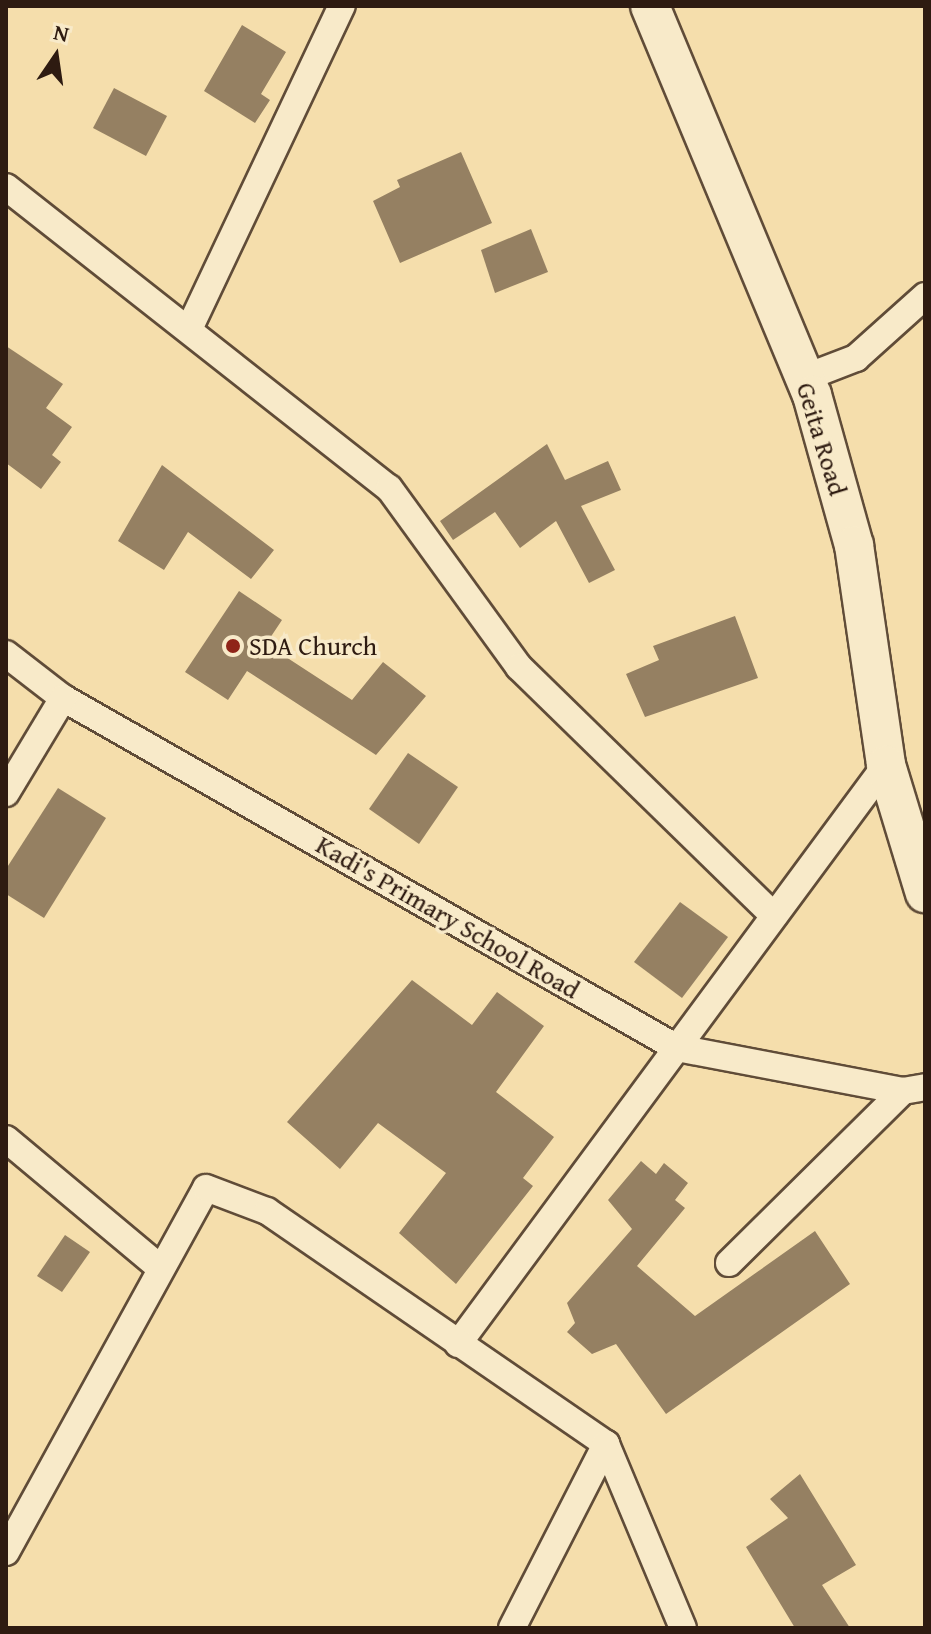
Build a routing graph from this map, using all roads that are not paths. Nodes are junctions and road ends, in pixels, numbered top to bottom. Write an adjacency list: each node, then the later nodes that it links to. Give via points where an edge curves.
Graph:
1 (342, 6): 5 (street)
2 (650, 6): 6 (main road, Geita Road)
3 (6, 187): 5 (street)
4 (925, 296): 6 (street, via 856,358)
5 (190, 327): 12 (street, via 389,488 519,667)
6 (804, 378): 9 (main road, Geita Road, via 854,545)
7 (6, 654): 8 (street, Kadi's Primary School Road)
8 (63, 698): 10 (street); 13 (street, Kadi's Primary School Road)
9 (886, 765): 11 (main road, Geita Road); 12 (street)
10 (6, 793)
11 (925, 893)
12 (774, 916): 13 (street)
13 (677, 1048): 14 (street, Kadi's Primary School Road); 18 (street)
14 (914, 1089): 16 (street)
15 (6, 1139): 17 (street)
16 (729, 1263)
17 (158, 1266): 18 (street, via 206,1188 267,1211); 20 (street)
18 (458, 1344): 19 (street)
19 (606, 1444): 21 (street); 22 (street)
20 (6, 1552)
21 (512, 1628)
22 (683, 1628)

